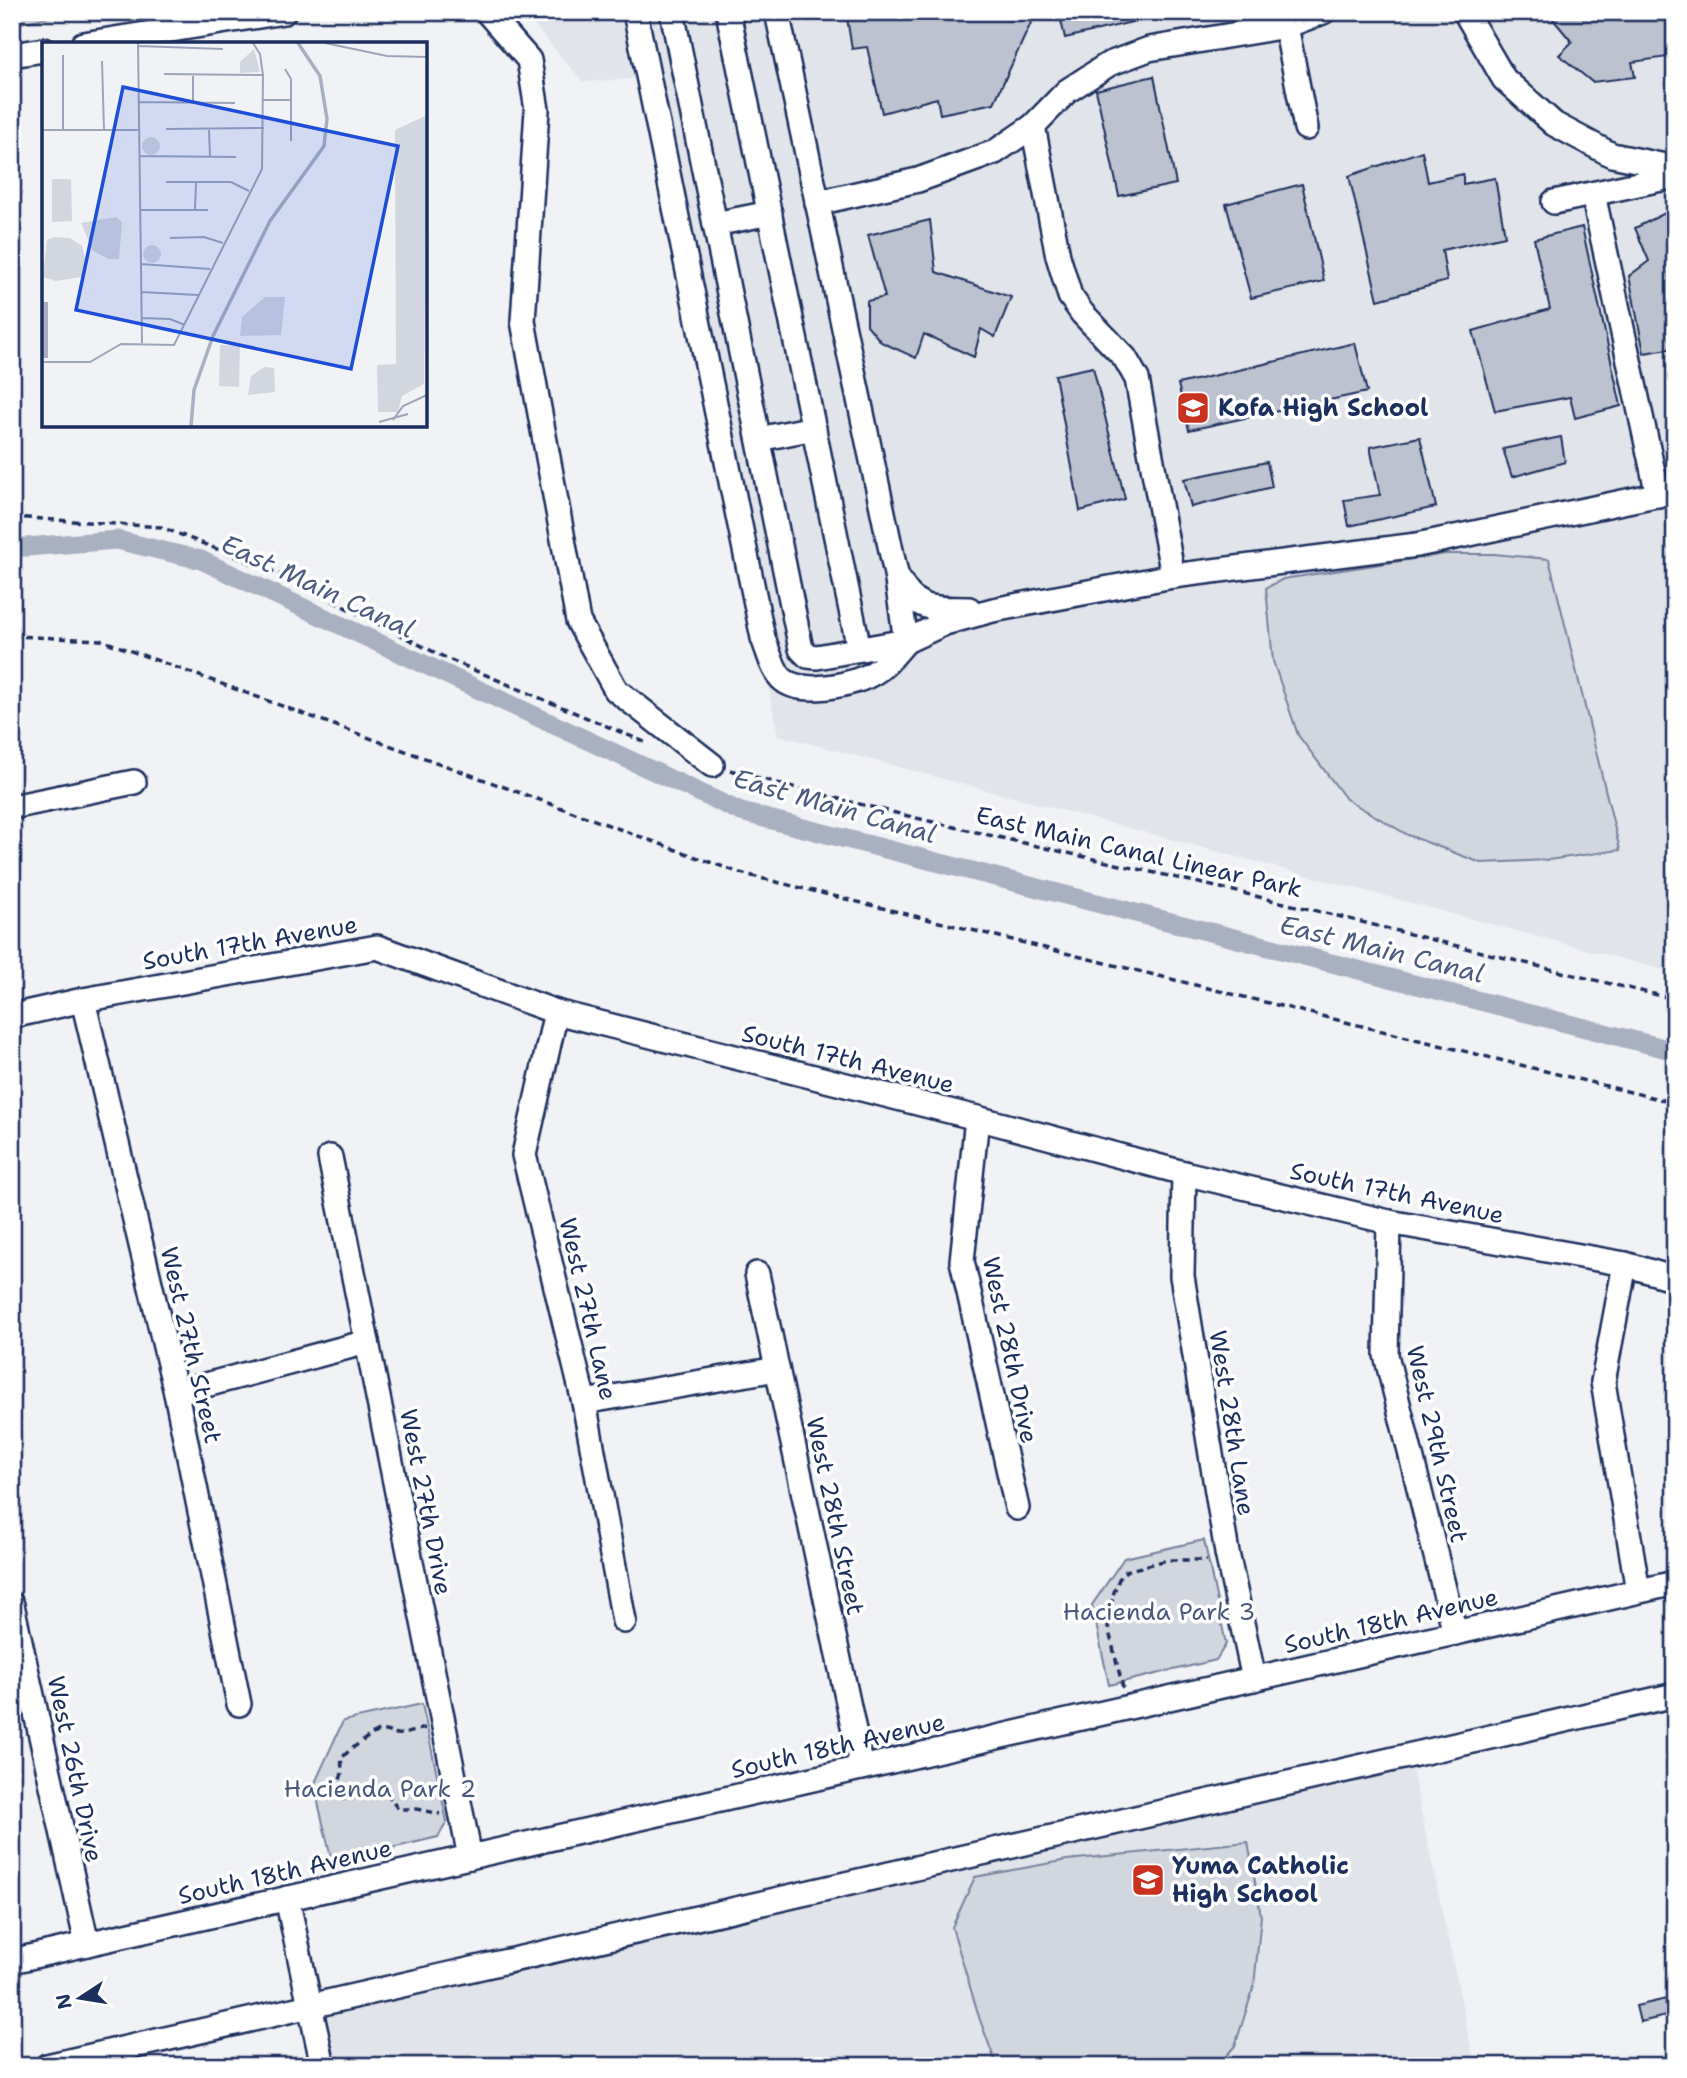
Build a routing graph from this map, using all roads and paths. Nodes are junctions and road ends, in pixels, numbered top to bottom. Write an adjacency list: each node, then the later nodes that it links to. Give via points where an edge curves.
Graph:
1 (284, 12): 10 (street)
2 (487, 12): 33 (street, via 529,61 537,110 523,321 578,621 616,690)
3 (635, 12): 30 (street, via 763,638 773,662 782,679 822,688 874,673)
4 (672, 12): 21 (street)
5 (729, 12): 20 (street)
6 (777, 12): 19 (street)
7 (1323, 12): 9 (street)
8 (1465, 12): 15 (street, via 1504,79 1554,124 1612,156)
9 (1286, 26): 13 (street, via 1149,49 1109,64 1067,91); 14 (street)
10 (96, 42)
11 (42, 50): 12 (street)
12 (12, 55)
13 (1033, 126): 19 (street, via 995,152 918,180); 27 (street, via 1070,296 1125,358 1137,379)
14 (1306, 128)
15 (1675, 169)
16 (1675, 176): 17 (street)
17 (1593, 194): 18 (street); 24 (street)
18 (1553, 202)
19 (817, 203): 26 (street)
20 (769, 213): 21 (street); 22 (street)
21 (715, 225): 23 (street)
22 (814, 428): 23 (street); 31 (street)
23 (759, 439): 31 (street, via 801,649 817,657)
24 (1667, 493): 27 (street, via 1417,545)
25 (12, 517): 32 (path, via 161,527 277,573 448,659)
26 (896, 574): 28 (street, via 915,602 931,608); 30 (street)
27 (1174, 576): 28 (street)
28 (993, 610): 30 (street, via 945,623)
29 (12, 636): 40 (path, via 101,640 740,873)
30 (906, 641): 31 (street)
31 (859, 649)
32 (653, 745)
33 (712, 765): 36 (path, East Main Canal Linear Park, via 1025,845)
34 (134, 782): 35 (street)
35 (12, 807)
36 (1675, 999)
37 (83, 1000): 38 (street, South 17th Avenue, via 377,947); 39 (street, South 17th Avenue); 50 (street, West 27th Street)
38 (556, 1012): 41 (street, South 17th Avenue); 51 (street, West 27th Lane, via 524,1154)
39 (12, 1016)
40 (1675, 1103)
41 (977, 1118): 43 (street, South 17th Avenue); 52 (street, West 28th Drive, via 962,1261)
42 (330, 1157): 48 (street, West 27th Drive)
43 (1184, 1172): 44 (street, South 17th Avenue); 53 (street, West 28th Lane, via 1182,1276)
44 (1389, 1222): 45 (street, South 17th Avenue); 58 (street, West 29th Street, via 1387,1355)
45 (1625, 1264): 47 (street, South 17th Avenue); 55 (street, via 1603,1382)
46 (757, 1274): 49 (street, West 28th Street)
47 (1675, 1279)
48 (368, 1342): 50 (street); 63 (street, West 27th Drive)
49 (777, 1369): 51 (street); 64 (street, West 28th Street)
50 (176, 1393): 61 (street, West 27th Street)
51 (584, 1402): 57 (street, West 27th Lane)
52 (1017, 1508)
53 (1227, 1553): 59 (street, West 28th Lane); 62 (path, via 1203,1561 1167,1560 1126,1571 1119,1579 1108,1627)
54 (1675, 1583): 55 (street, South 18th Avenue)
55 (1639, 1591): 58 (street, South 18th Avenue)
56 (12, 1605): 68 (street, West 26th Drive)
57 (624, 1621)
58 (1455, 1633): 59 (street, South 18th Avenue)
59 (1254, 1679): 62 (street, South 18th Avenue)
60 (1675, 1695): 70 (street)
61 (239, 1704)
62 (1128, 1707): 64 (street, South 18th Avenue)
63 (443, 1724): 65 (street, West 27th Drive); 65 (path, via 400,1734 377,1732 342,1758 337,1790 343,1799 387,1794 398,1809)
64 (862, 1768): 66 (street, South 18th Avenue)
65 (463, 1819): 66 (street, West 27th Drive)
66 (470, 1857): 67 (street, South 18th Avenue)
67 (287, 1898): 68 (street, South 18th Avenue); 70 (street)
68 (87, 1944): 69 (street, South 18th Avenue)
69 (12, 1961)
70 (310, 2005): 71 (street); 72 (street)
71 (47, 2066)
72 (323, 2066)

